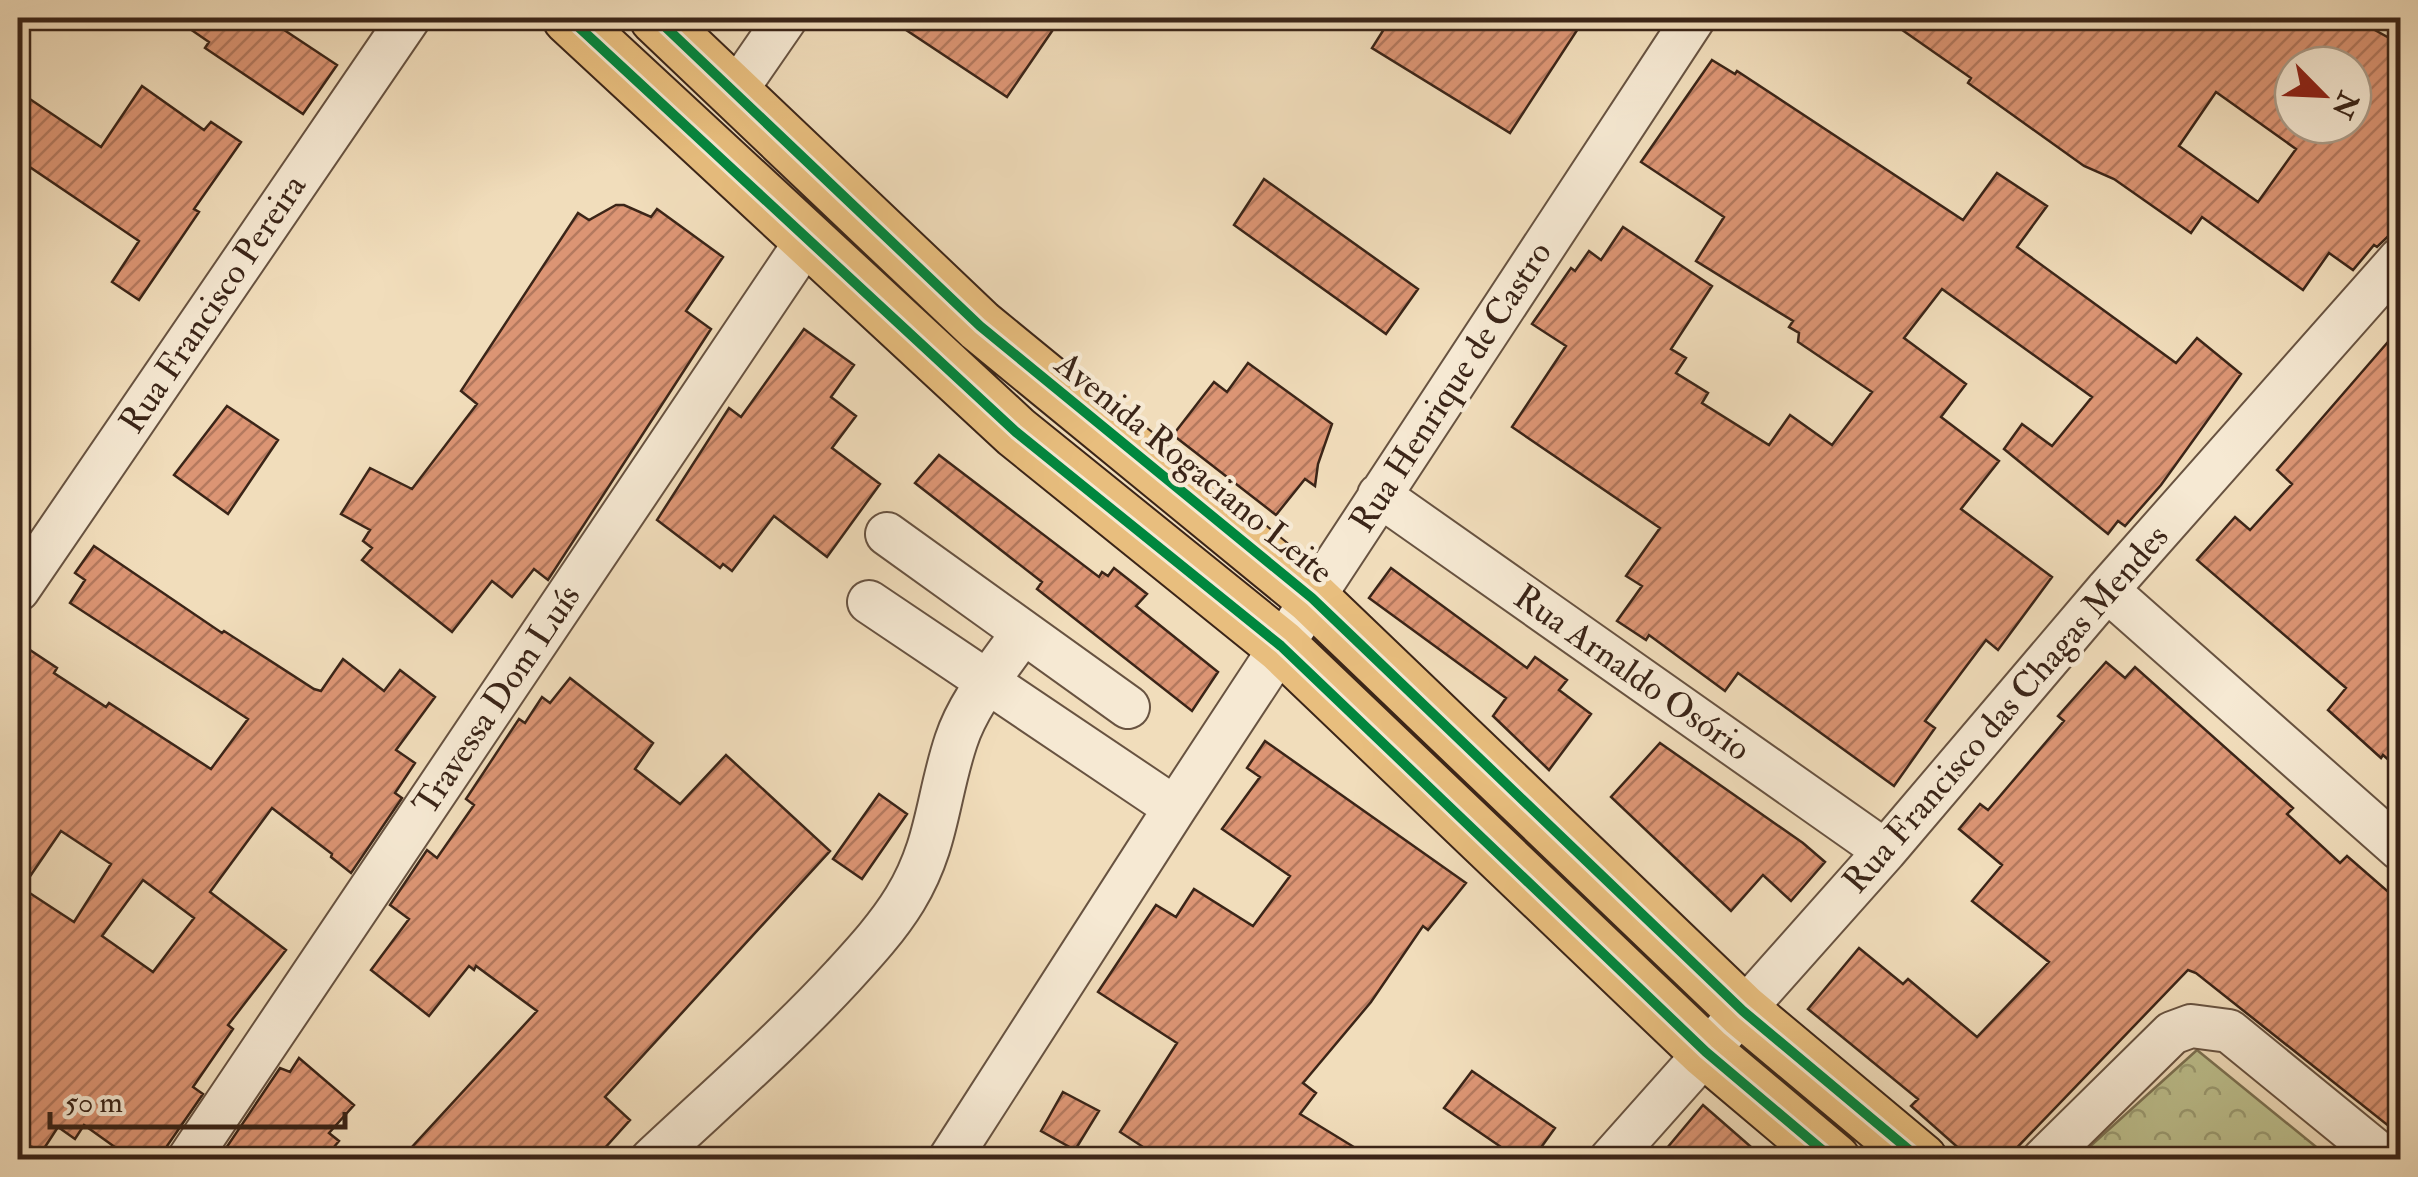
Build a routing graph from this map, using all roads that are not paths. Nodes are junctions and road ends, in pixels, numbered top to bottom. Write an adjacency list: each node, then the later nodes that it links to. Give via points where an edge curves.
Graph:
1 (409, 18): 11 (street, Rua Francisco Pereira)
2 (569, 18): 7 (main road)
3 (656, 18): 6 (main road, Avenida Rogaciano Leite)
4 (786, 18): 6 (street)
5 (1694, 18): 9 (street, Rua Henrique de Castro)
6 (734, 92): 13 (main road, Avenida Rogaciano Leite, via 980,326)
7 (806, 240): 16 (main road, via 1016,432); 24 (street, Travessa Dom Luís)
8 (2400, 259): 12 (street, Rua Francisco das Chagas Mendes)
9 (1380, 495): 13 (street, Rua Henrique de Castro); 21 (street, Rua Arnaldo Osório)
10 (887, 534): 15 (street)
11 (18, 590)
12 (2107, 590): 20 (street); 21 (street, Rua Francisco das Chagas Mendes)
13 (1312, 598): 16 (street, Rua Henrique de Castro); 22 (main road, Avenida Rogaciano Leite)
14 (869, 602): 17 (street)
15 (1023, 632): 17 (street); 18 (street)
16 (1281, 646): 19 (street, Rua Henrique de Castro); 23 (main road)
17 (988, 682): 19 (street); 25 (street, via 956,742 931,844 904,901 815,1006)
18 (1128, 707)
19 (1175, 808): 26 (street, Rua Henrique de Castro)
20 (2400, 849)
21 (1885, 851): 22 (street, Rua Francisco das Chagas Mendes)
22 (1742, 1011): 23 (street, Rua Francisco das Chagas Mendes); 29 (main road, Avenida Rogaciano Leite)
23 (1706, 1052): 27 (street, Rua Francisco das Chagas Mendes); 28 (main road)
24 (188, 1160)
25 (651, 1160)
26 (949, 1160)
27 (1610, 1160)
28 (1834, 1160)
29 (1922, 1160)
30 (2043, 1160): 31 (street, via 2172,1033 2190,1026 2229,1031)
31 (2388, 1160)

